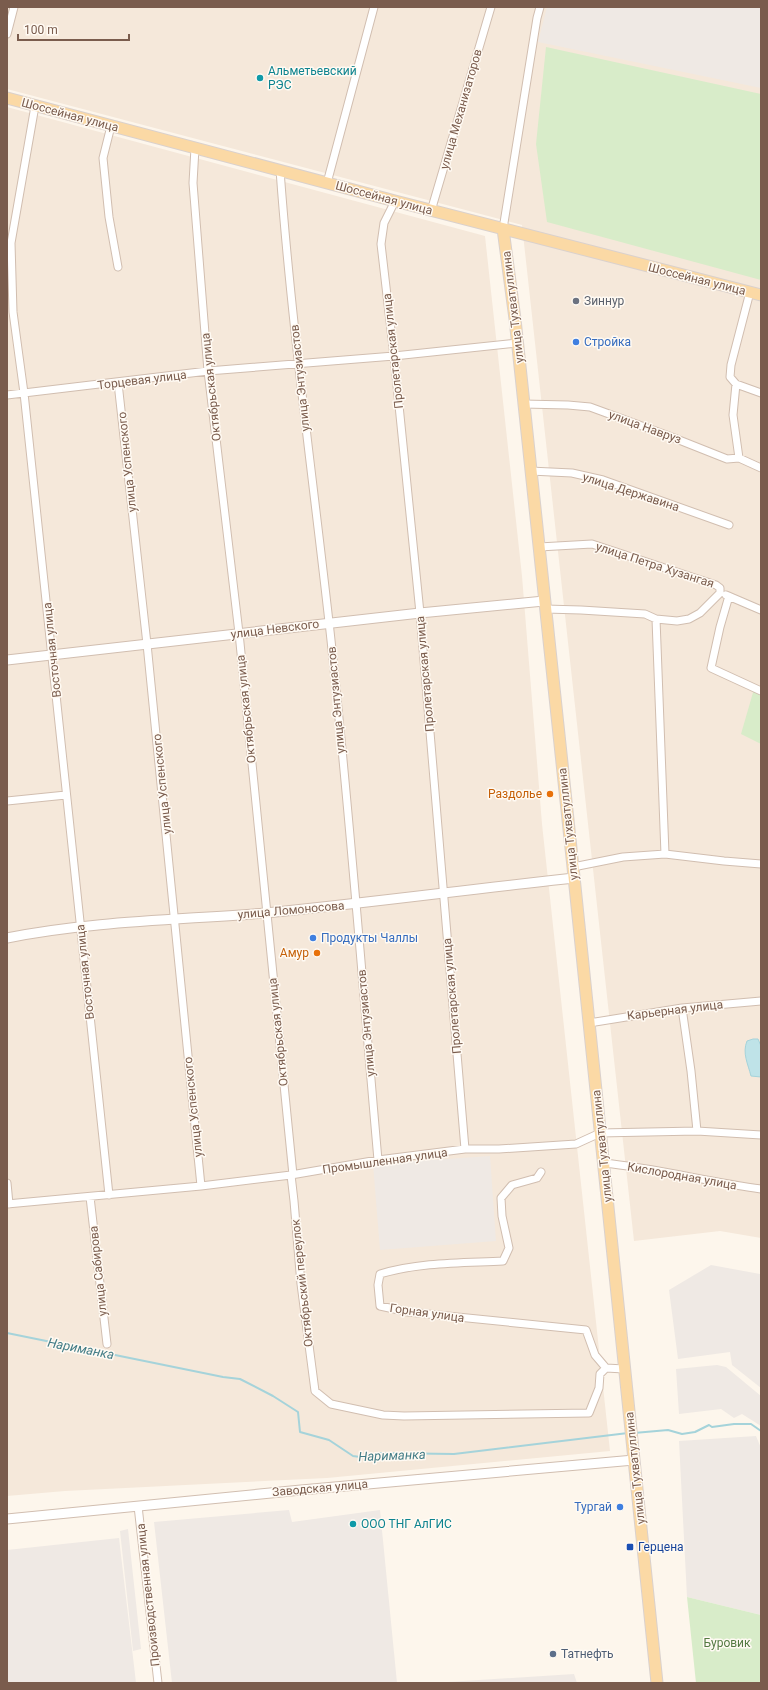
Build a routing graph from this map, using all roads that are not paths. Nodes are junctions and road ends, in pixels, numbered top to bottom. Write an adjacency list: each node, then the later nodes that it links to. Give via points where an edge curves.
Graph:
1 (14, 7): 5 (street)
2 (374, 7): 11 (street)
3 (491, 7): 13 (street, улица Механизаторов)
4 (540, 7): 14 (street, улица Тухватуллина)
5 (7, 34)
6 (7, 98): 7 (main road, Шоссейная улица)
7 (35, 106): 8 (main road, Шоссейная улица); 15 (street, Восточная улица)
8 (111, 126): 9 (main road, Шоссейная улица); 16 (street, via 103,158 109,217)
9 (195, 148): 10 (main road, Шоссейная улица); 21 (street, Октябрьская улица, via 193,183)
10 (280, 170): 11 (main road, Шоссейная улица); 20 (street, улица Энтузиастов)
11 (327, 183): 12 (main road, Шоссейная улица)
12 (395, 201): 13 (main road, Шоссейная улица); 19 (street, Пролетарская улица, via 384,223 381,244)
13 (431, 210): 14 (main road, Шоссейная улица)
14 (504, 229): 17 (main road, Шоссейная улица); 18 (main road, улица Тухватуллина)
15 (9, 243): 24 (street, Восточная улица)
16 (118, 267)
17 (756, 294): 23 (street, via 731,366 730,377)
18 (517, 343): 19 (street, Торцевая улица); 27 (main road, улица Тухватуллина)
19 (394, 356): 20 (street, Торцевая улица); 37 (street, Пролетарская улица)
20 (298, 364): 21 (street, Торцевая улица); 39 (street, улица Энтузиастов)
21 (208, 371): 22 (street, Торцевая улица); 40 (street, Октябрьская улица)
22 (118, 383): 24 (street, Торцевая улица); 41 (street, улица Успенского)
23 (736, 384): 25 (street); 28 (street, via 733,415)
24 (24, 393): 26 (street, Торцевая улица); 42 (street, Восточная улица)
25 (761, 393)
26 (7, 395)
27 (523, 404): 28 (street, улица Навруз, via 590,407 727,459); 30 (main road, улица Тухватуллина)
28 (739, 458): 29 (street, улица Навруз)
29 (761, 468)
30 (530, 471): 31 (street, улица Державина, via 572,473 603,480); 32 (main road, улица Тухватуллина)
31 (729, 525)
32 (539, 547): 33 (street, улица Петра Хузангая, via 592,544 716,584 720,588); 35 (main road, улица Тухватуллина)
33 (720, 593): 34 (street, улица Петра Хузангая); 38 (street, via 689,619)
34 (729, 596): 36 (street, улица Петра Хузангая); 44 (street, via 711,668)
35 (545, 605): 37 (street, улица Невского); 38 (street, via 645,614); 49 (main road, улица Тухватуллина)
36 (761, 610)
37 (420, 613): 39 (street, улица Невского); 50 (street, Пролетарская улица)
38 (656, 619): 47 (street)
39 (329, 623): 40 (street, улица Невского); 51 (street, улица Энтузиастов)
40 (239, 634): 41 (street, улица Невского); 52 (street, Октябрьская улица)
41 (147, 644): 42 (street, улица Невского); 53 (street, улица Успенского)
42 (52, 655): 43 (street, улица Невского); 45 (street, Восточная улица)
43 (7, 660)
44 (761, 691)
45 (66, 795): 46 (street); 54 (street, Восточная улица)
46 (7, 801)
47 (665, 854): 48 (street, улица Ломоносова); 49 (street, улица Ломоносова, via 623,857)
48 (761, 864)
49 (574, 872): 50 (street, улица Ломоносова); 58 (main road, улица Тухватуллина)
50 (444, 892): 51 (street, улица Ломоносова); 62 (street, Пролетарская улица)
51 (355, 904): 52 (street, улица Ломоносова); 63 (street, улица Энтузиастов)
52 (266, 912): 53 (street, улица Ломоносова); 66 (street, Октябрьская улица)
53 (175, 920): 54 (street, улица Ломоносова); 68 (street, улица Успенского)
54 (81, 927): 55 (street, улица Ломоносова, via 40,931); 70 (street, Восточная улица)
55 (7, 938)
56 (761, 1001): 57 (street, Карьерная улица)
57 (682, 1008): 58 (street, Карьерная улица); 59 (street)
58 (589, 1023): 60 (main road, улица Тухватуллина)
59 (697, 1131): 60 (street, Промышленная улица); 61 (street, Промышленная улица)
60 (600, 1133): 62 (street, Промышленная улица, via 576,1144); 64 (main road, улица Тухватуллина)
61 (761, 1135)
62 (465, 1149): 63 (street, Промышленная улица)
63 (378, 1160): 66 (street, Промышленная улица)
64 (603, 1163): 69 (street, Кислородная улица, via 638,1166); 75 (main road, улица Тухватуллина)
65 (542, 1172): 74 (street, Горная улица, via 537,1178 512,1185 501,1198 508,1248 503,1261 423,1265 380,1274 380,1306 408,1312 586,1330 595,1355)
66 (292, 1175): 68 (street, Промышленная улица); 74 (street, Октябрьский переулок, via 301,1284 315,1391 331,1404 383,1415 590,1414 599,1388 600,1374)
67 (7, 1183): 72 (street)
68 (201, 1186): 70 (street, Промышленная улица)
69 (761, 1189)
70 (109, 1195): 71 (street, Промышленная улица)
71 (90, 1197): 72 (street, Промышленная улица); 73 (street, улица Сабирова)
72 (8, 1204)
73 (107, 1344)
74 (606, 1368): 75 (street)
75 (624, 1369): 76 (main road, улица Тухватуллина)
76 (633, 1455): 77 (street, Заводская улица); 80 (main road, улица Тухватуллина)
77 (138, 1506): 78 (street, Заводская улица); 79 (street, Производственная улица)
78 (7, 1519)
79 (158, 1683)
80 (657, 1683)

